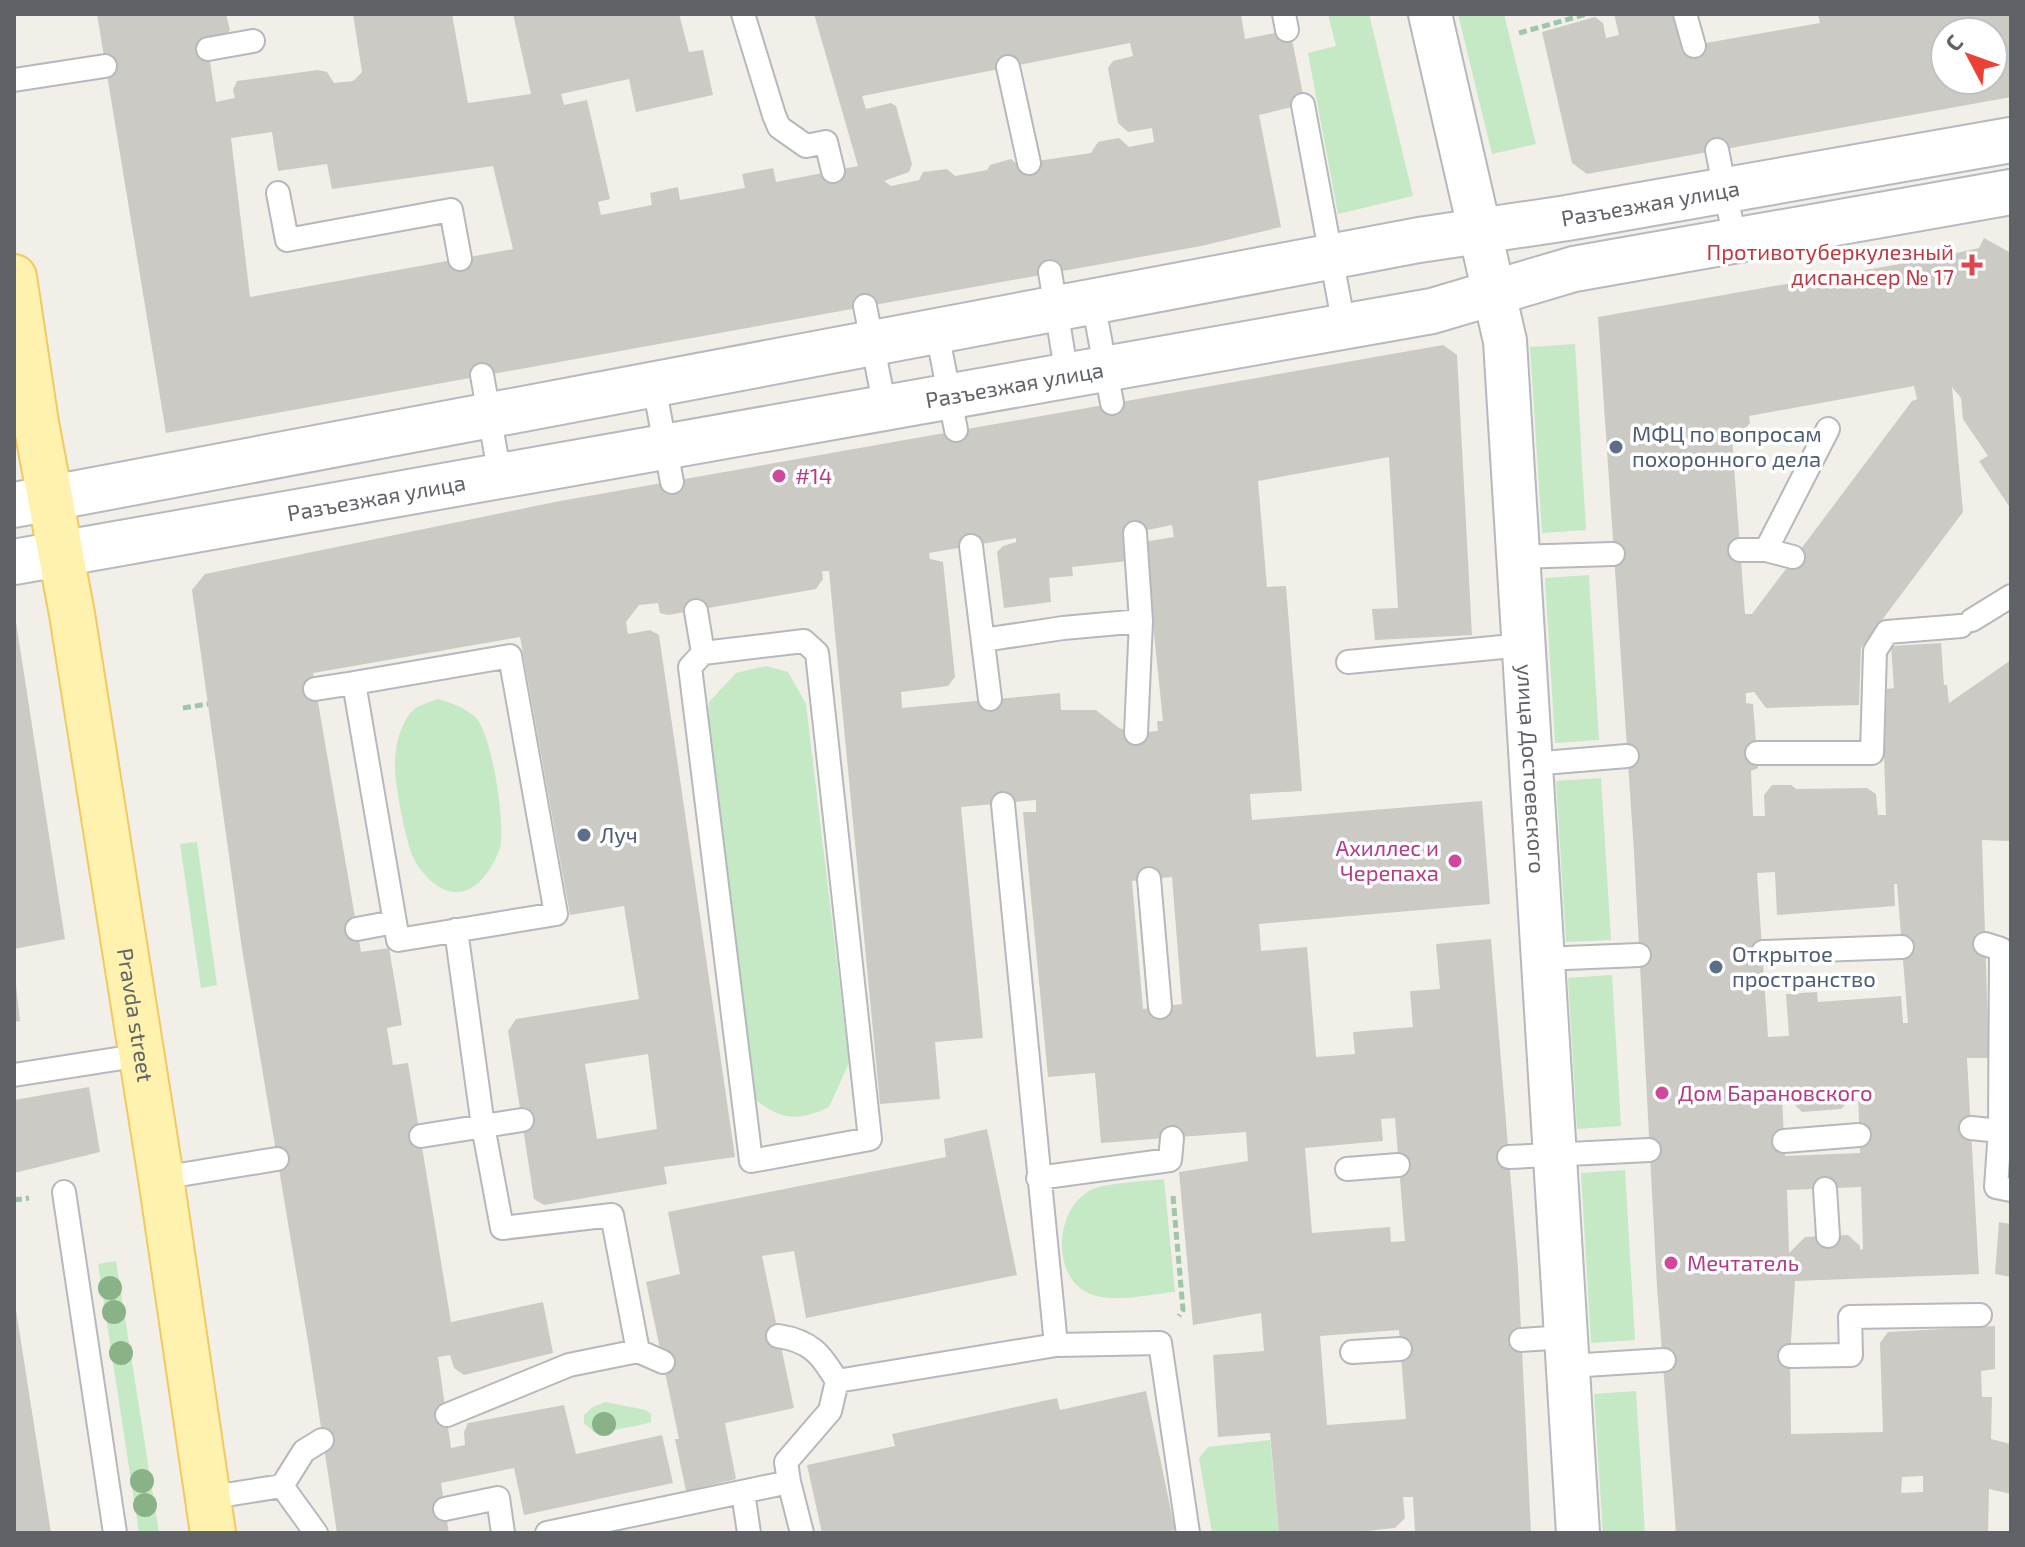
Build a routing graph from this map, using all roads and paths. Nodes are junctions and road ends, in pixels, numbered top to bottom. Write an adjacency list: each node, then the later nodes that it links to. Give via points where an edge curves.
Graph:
1 (743, 14): 16 (lane, via 779,127 806,146 826,142)
2 (1430, 14): 19 (street, улица Достоевского)
3 (1587, 14): 5 (path)
4 (1693, 16): 7 (lane)
5 (1519, 33)
6 (253, 41): 8 (lane)
7 (1694, 46)
8 (208, 49)
9 (105, 66): 11 (lane)
10 (1008, 67): 14 (lane)
11 (14, 80)
12 (1303, 105): 21 (lane)
13 (2011, 140): 15 (street, Разъезжая улица)
14 (1029, 163)
15 (1721, 170): 19 (street, Разъезжая улица); 20 (lane)
16 (833, 171)
17 (2011, 192): 20 (street, Разъезжая улица)
18 (278, 193): 22 (lane, via 287,240 451,210)
19 (1481, 231): 21 (street, Разъезжая улица); 24 (street, улица Достоевского)
20 (1735, 240): 24 (street, Разъезжая улица, via 1574,269)
21 (1331, 257): 25 (street, Разъезжая улица); 27 (lane)
22 (460, 259)
23 (14, 277): 37 (main road, Pravda street)
24 (1495, 293): 27 (street, Разъезжая улица, via 1432,311); 44 (street, улица Достоевского, via 1505,341)
25 (1066, 294): 28 (street, Разъезжая улица); 29 (lane); 29 (lane)
26 (869, 325): 28 (street, Разъезжая улица); 30 (street, Разъезжая улица); 32 (lane)
27 (1344, 326): 29 (street, Разъезжая улица)
28 (937, 332): 33 (lane)
29 (1095, 383): 33 (street, Разъезжая улица)
30 (654, 386): 31 (street, Разъезжая улица); 35 (lane)
31 (485, 396): 36 (lane); 37 (street, Разъезжая улица)
32 (885, 408): 33 (street, Разъезжая улица); 35 (street, Разъезжая улица)
33 (953, 413)
34 (1828, 429): 41 (lane)
35 (668, 464): 36 (street, Разъезжая улица)
36 (500, 476): 42 (street, Разъезжая улица)
37 (32, 502): 42 (main road, Pravda street)
38 (1135, 533): 49 (lane)
39 (971, 546): 50 (lane)
40 (1740, 550): 41 (lane)
41 (1766, 550): 45 (lane)
42 (60, 553): 46 (street, Разъезжая улица); 74 (main road, Pravda street)
43 (1613, 554): 44 (lane)
44 (1518, 557): 51 (street, улица Достоевского)
45 (1793, 557)
46 (14, 562)
47 (2011, 596): 60 (lane, via 1966,623 1882,628 1875,651 1872,753)
48 (696, 611): 52 (lane)
49 (1141, 621): 50 (lane); 59 (lane)
50 (983, 640): 56 (lane)
51 (1523, 645): 53 (lane); 62 (street, улица Достоевского)
52 (703, 653): 52 (lane, via 804,641 817,653 870,1139 751,1161 690,667)
53 (1348, 662)
54 (354, 683): 55 (lane); 65 (lane); 67 (lane, via 510,656 556,914)
55 (315, 689)
56 (990, 699)
57 (208, 704): 58 (path)
58 (183, 708)
59 (1136, 733)
60 (1757, 753)
61 (1627, 756): 62 (lane)
62 (1531, 764): 72 (street, улица Достоевского)
63 (1003, 804): 91 (lane)
64 (1149, 879): 73 (lane)
65 (394, 922): 66 (lane); 67 (lane, via 398,940)
66 (357, 929)
67 (456, 930): 77 (lane)
68 (1985, 944): 79 (lane, via 2001,949)
69 (1902, 947): 70 (lane)
70 (1763, 952)
71 (1639, 955): 72 (lane)
72 (1542, 959): 85 (street, улица Достоевского)
73 (1160, 1007)
74 (142, 1055): 75 (lane); 90 (main road, Pravda street)
75 (14, 1075)
76 (522, 1120): 77 (lane)
77 (483, 1126): 81 (lane); 102 (lane, via 502,1228 612,1215)
78 (1971, 1128): 79 (lane)
79 (2000, 1131): 93 (lane, via 1996,1187)
80 (1859, 1135): 82 (lane, via 1824,1146)
81 (421, 1136)
82 (1784, 1141)
83 (1171, 1149): 91 (lane); 99 (path, via 1183,1310)
84 (1649, 1150): 85 (lane)
85 (1554, 1155): 86 (lane); 103 (street, улица Достоевского)
86 (1509, 1157)
87 (277, 1159): 90 (lane)
88 (1398, 1165): 89 (lane)
89 (1347, 1169)
90 (161, 1178): 115 (main road, Pravda street)
91 (1038, 1178): 100 (lane)
92 (1825, 1189): 95 (lane)
93 (2011, 1190)
94 (64, 1192): 116 (lane)
95 (1828, 1236)
96 (1980, 1315): 105 (lane, via 1850,1317 1851,1355)
97 (778, 1336): 108 (lane, via 797,1339 822,1356)
98 (1521, 1340): 103 (lane)
99 (1160, 1343): 100 (lane); 122 (lane)
100 (1056, 1345): 108 (lane)
101 (1400, 1349): 104 (lane)
102 (638, 1351): 107 (lane); 109 (lane, via 569,1365)
103 (1568, 1351): 106 (lane); 123 (street, улица Достоевского)
104 (1352, 1352)
105 (1790, 1356)
106 (1664, 1360)
107 (663, 1362)
108 (837, 1381): 111 (lane, via 830,1411 786,1462)
109 (447, 1415)
110 (322, 1440): 112 (lane, via 304,1451)
111 (789, 1482): 113 (lane); 121 (lane)
112 (282, 1486): 115 (lane); 117 (lane)
113 (743, 1492): 119 (lane); 120 (lane)
114 (445, 1509): 118 (lane, via 498,1498)
115 (210, 1516)
116 (115, 1533)
117 (316, 1533)
118 (503, 1533)
119 (547, 1533)
120 (749, 1533)
121 (802, 1533)
122 (1188, 1533)
123 (1578, 1533)

